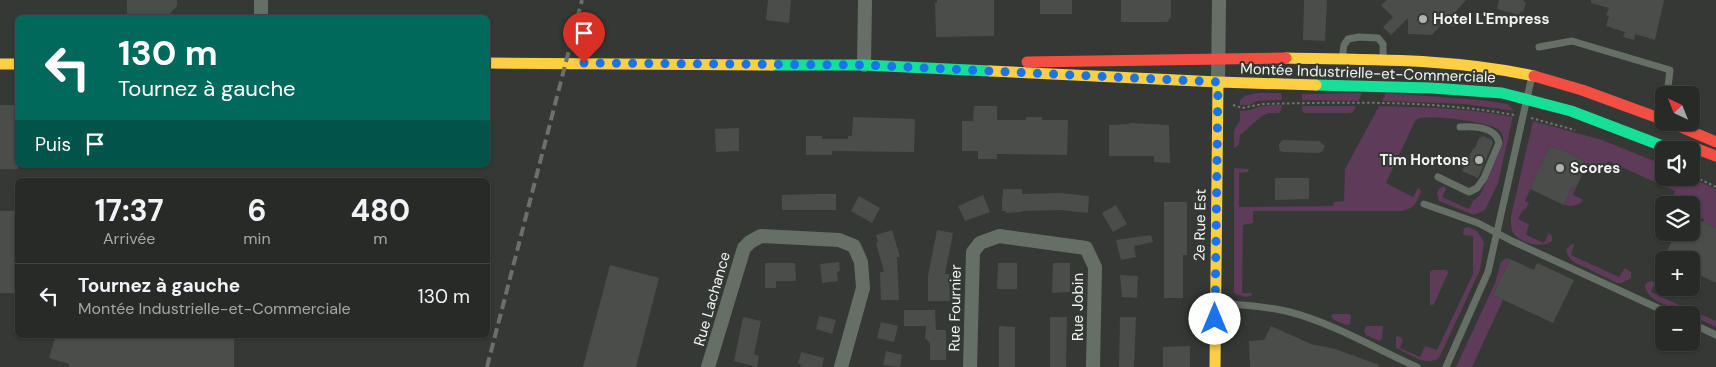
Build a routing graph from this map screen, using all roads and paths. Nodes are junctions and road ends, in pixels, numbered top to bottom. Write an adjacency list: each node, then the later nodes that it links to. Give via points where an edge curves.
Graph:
1 (261, 0): 4 (street)
2 (865, 0): 12 (street)
3 (1219, 0): 6 (street)
4 (261, 15)
5 (1539, 47): 18 (lane, via 1572,41 1670,70)
6 (1218, 57): 7 (main road, Montée Industrielle-et-Commerciale); 12 (main road, Montée Industrielle-et-Commerciale); 16 (street)
7 (1342, 59): 8 (main road, Montée Industrielle-et-Commerciale); 8 (lane, via 1348,39 1359,37 1378,38 1383,44)
8 (1383, 60): 13 (main road); 15 (main road, Montée Industrielle-et-Commerciale, via 1449,63)
9 (490, 63): 12 (main road, Montée Industrielle-et-Commerciale)
10 (0, 64): 11 (main road)
11 (15, 64)
12 (869, 66): 16 (main road, Montée Industrielle-et-Commerciale)
13 (1380, 72)
14 (1322, 73): 17 (main road)
15 (1532, 76): 19 (lane); 21 (main road, Montée Industrielle-et-Commerciale)
16 (1218, 82): 17 (main road, Montée Industrielle-et-Commerciale); 20 (main road, 2e Rue Est)
17 (1300, 84): 19 (main road, Montée Industrielle-et-Commerciale, via 1432,88 1502,93)
18 (1669, 86)
19 (1528, 99): 22 (lane); 27 (main road, Montée Industrielle-et-Commerciale, via 1571,111)
20 (1218, 105): 22 (path, via 1242,108 1263,104 1426,105); 38 (main road, 2e Rue Est)
21 (1655, 115)
22 (1524, 116): 25 (path); 36 (lane)
23 (1460, 127): 32 (lane, via 1471,126 1492,132 1499,143 1477,188 1470,192)
24 (1692, 131): 26 (main road, Montée Industrielle-et-Commerciale)
25 (1583, 132)
26 (1716, 142)
27 (1655, 143)
28 (1700, 151): 29 (main road)
29 (1716, 156)
30 (1700, 162): 31 (main road)
31 (1708, 165)
32 (1438, 177)
33 (1700, 179): 34 (path)
34 (1716, 187)
35 (1424, 204): 36 (lane)
36 (1497, 232): 39 (lane); 48 (lane, via 1483,286)
37 (999, 236): 44 (street, Rue Fournier, via 980,243 973,252); 45 (street, Rue Jobin, via 1086,248 1095,267)
38 (1215, 302): 46 (main road, 2e Rue Est); 47 (lane, via 1291,312)
39 (1655, 307)
40 (1700, 327): 41 (lane)
41 (1716, 335)
42 (708, 367): 43 (street, Rue Lachance, via 744,248 761,236 839,240 854,246 861,262 863,288)
43 (841, 367)
44 (970, 367)
45 (1094, 367)
46 (1215, 367)
47 (1417, 367)
48 (1446, 367)

